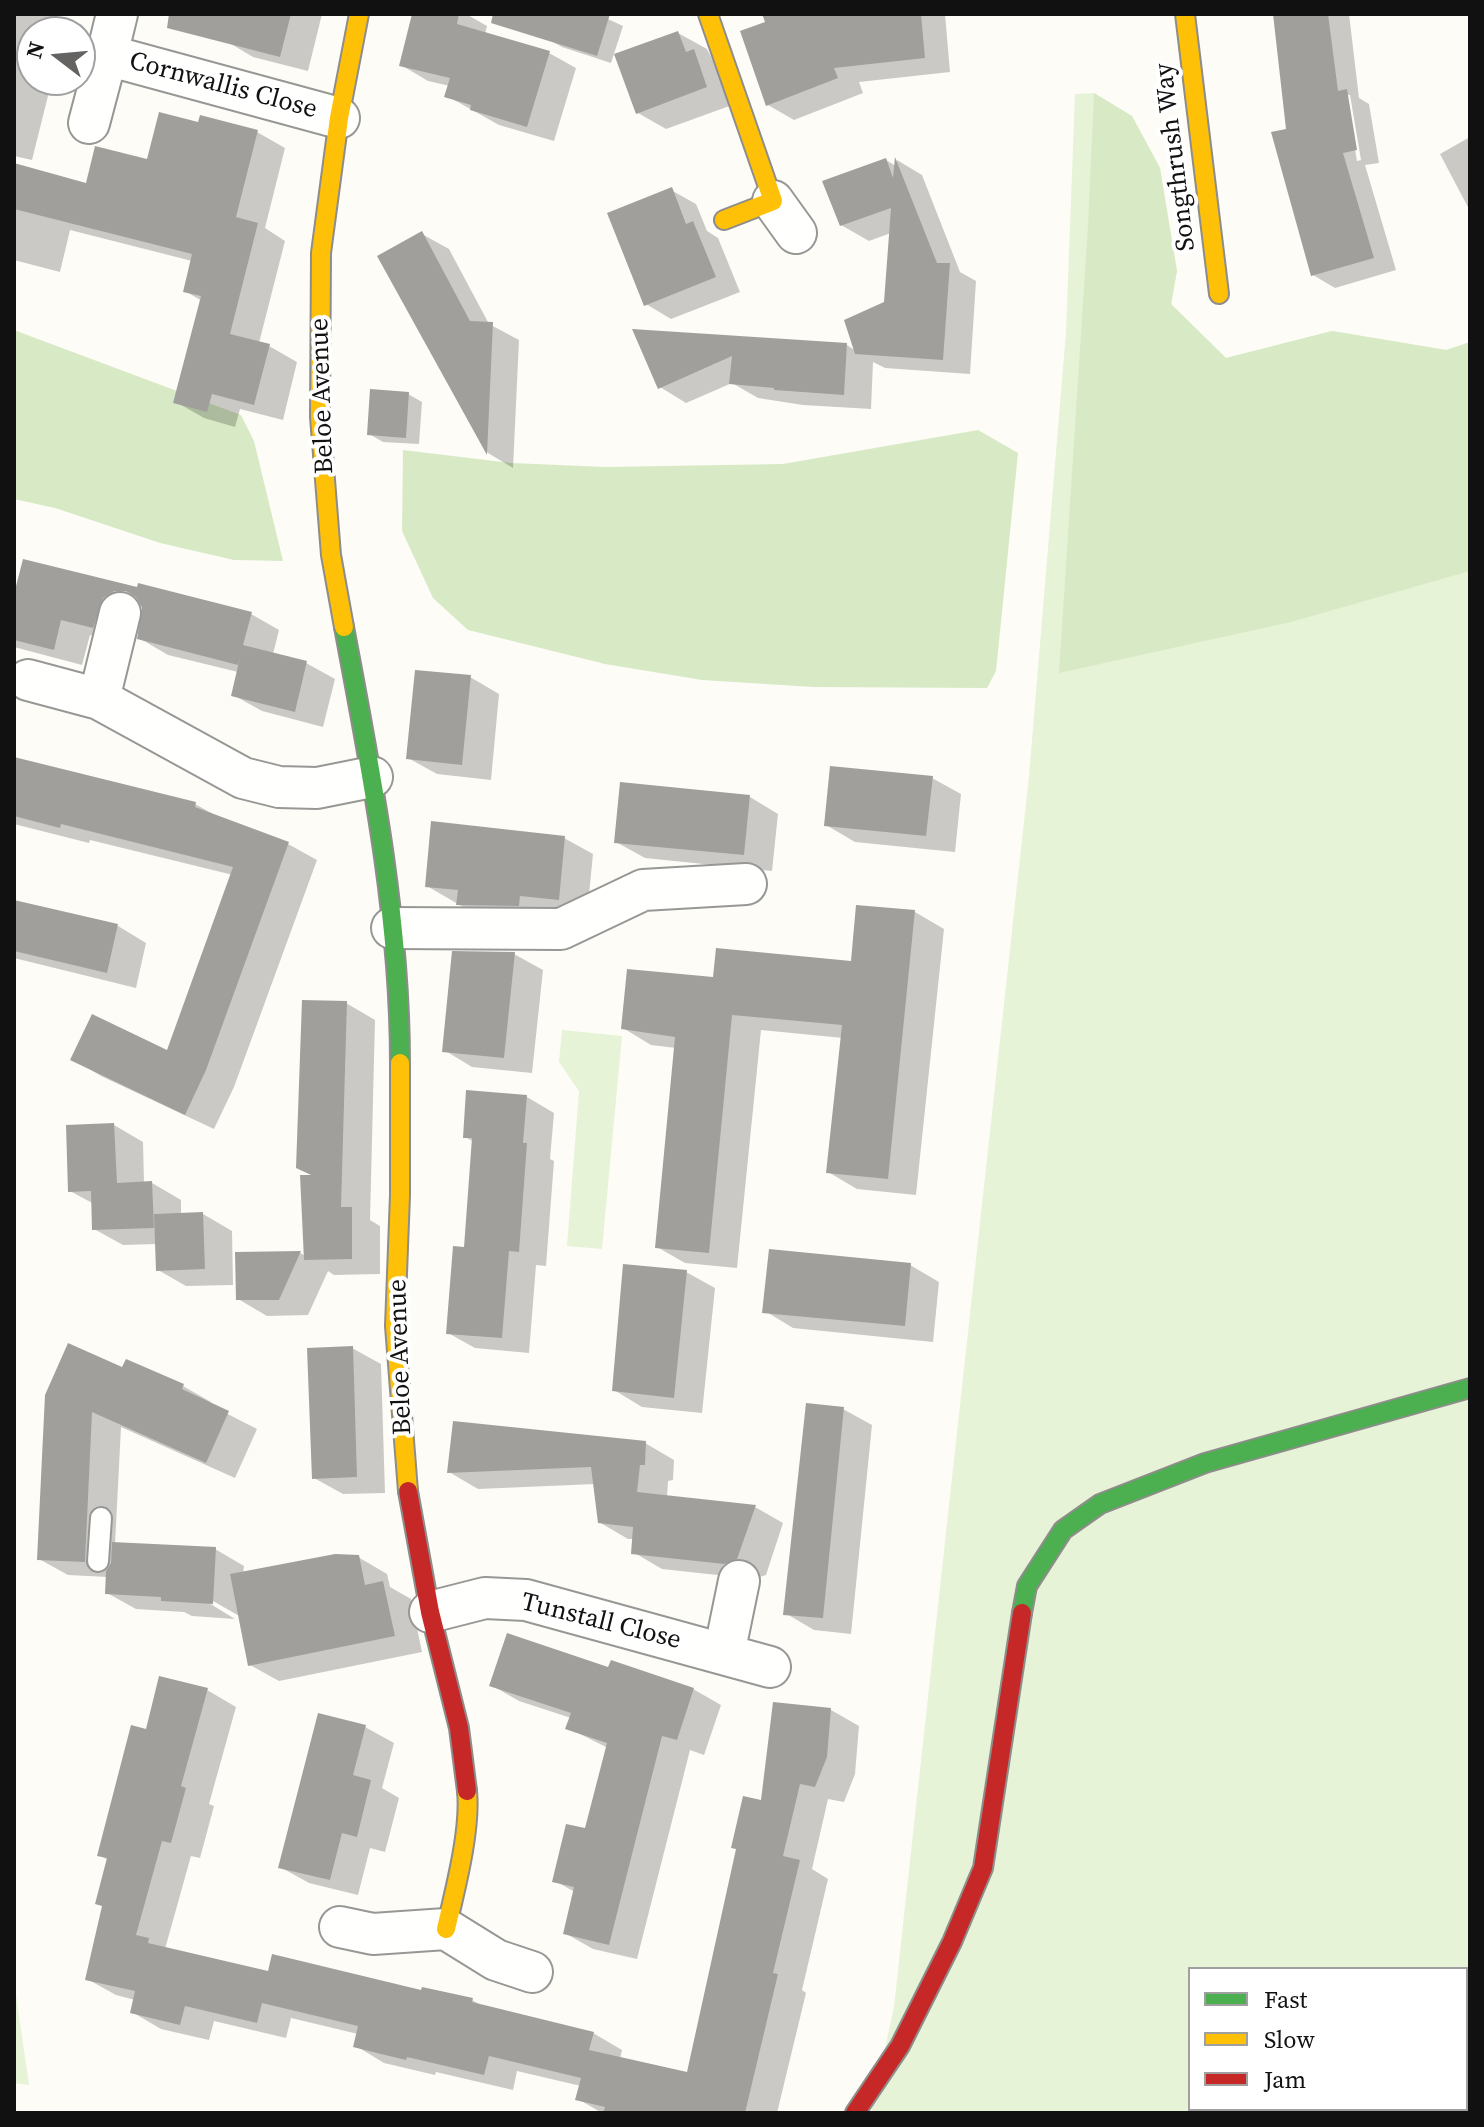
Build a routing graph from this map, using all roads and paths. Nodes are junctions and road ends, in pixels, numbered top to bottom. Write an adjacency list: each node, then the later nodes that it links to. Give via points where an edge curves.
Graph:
1 (117, 14): 5 (street, Cornwallis Close)
2 (359, 14): 6 (street, Beloe Avenue)
3 (708, 14): 8 (street, via 785,217)
4 (1185, 14): 9 (street, Songthrush Way)
5 (107, 55): 6 (street, Cornwallis Close); 7 (street, Cornwallis Close)
6 (339, 118): 13 (street, Beloe Avenue, via 321,253 320,417 331,555)
7 (89, 123)
8 (724, 220)
9 (1219, 294)
10 (120, 613): 12 (street)
11 (28, 680): 12 (street)
12 (99, 699): 13 (street, via 243,778 279,787 317,788)
13 (372, 777): 15 (street, Beloe Avenue)
14 (746, 884): 15 (street, via 643,890 561,929)
15 (392, 928): 20 (street, Beloe Avenue, via 400,1019 395,1326 409,1502)
16 (1470, 1388): 26 (street, via 1205,1463 1100,1504 1063,1530 1027,1586 983,1868 900,2046)
17 (101, 1518): 18 (lane)
18 (98, 1561)
19 (739, 1581): 21 (street)
20 (430, 1612): 21 (street, Tunstall Close, via 485,1598 526,1600); 24 (street, Beloe Avenue, via 459,1728 468,1804)
21 (724, 1654): 22 (street, Tunstall Close)
22 (770, 1667)
23 (340, 1927): 24 (street, via 373,1934)
24 (446, 1929): 25 (street, via 496,1960)
25 (532, 1972)
26 (855, 2112)

